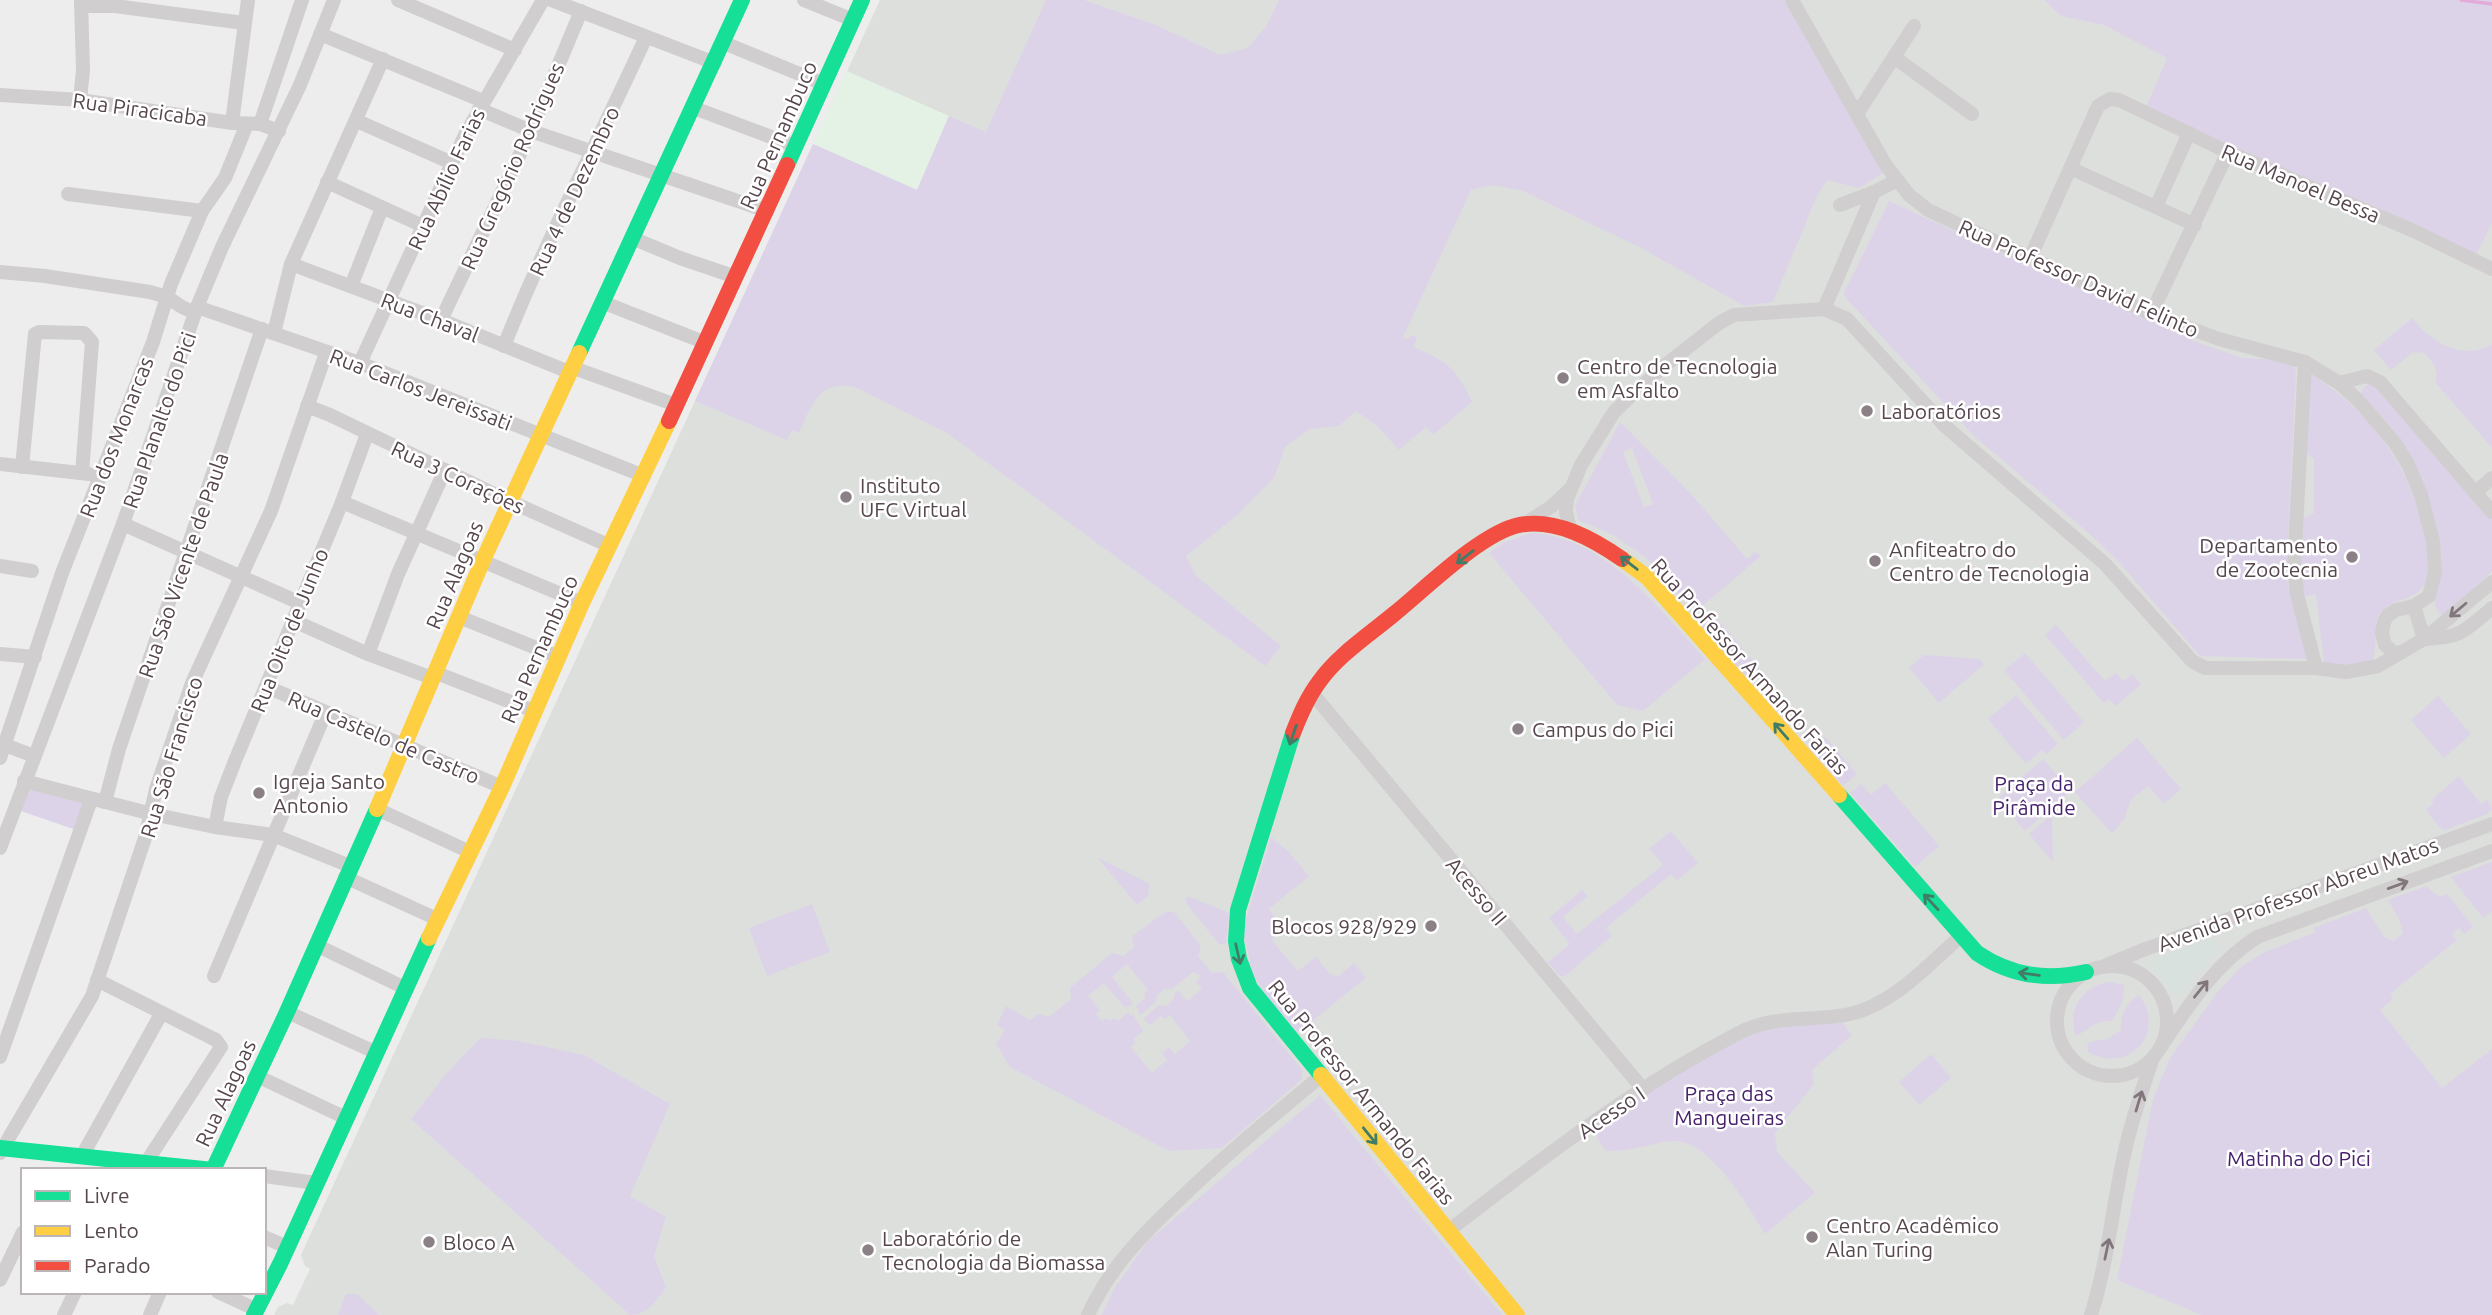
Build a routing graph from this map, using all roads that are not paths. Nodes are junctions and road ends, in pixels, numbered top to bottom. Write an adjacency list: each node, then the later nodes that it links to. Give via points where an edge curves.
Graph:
1 (248, 0): 14 (street)
2 (302, 0): 31 (street, Rua dos Monarcas)
3 (334, 0): 16 (street, Rua Planalto do Pici)
4 (398, 0): 19 (street)
5 (542, 0): 19 (street, Rua Abílio Farias)
6 (551, 0): 12 (street)
7 (743, 0): 18 (street, Rua Alagoas)
8 (804, 0): 13 (street)
9 (862, 0): 13 (street, Rua Pernambuco)
10 (1792, 0): 28 (street, Rua Professor David Felinto)
11 (81, 3): 14 (street); 25 (street)
12 (581, 11): 17 (street); 33 (street, Rua Gregório Rodrigues)
13 (853, 20): 23 (street, Rua Pernambuco)
14 (244, 23): 31 (street)
15 (1914, 26): 20 (street)
16 (320, 34): 21 (street); 32 (street, Rua Planalto do Pici)
17 (646, 37): 22 (street); 36 (street, Rua 4 de Dezembro)
18 (724, 43): 22 (street, Rua Alagoas); 23 (street)
19 (515, 50): 26 (street, Rua Abílio Farias)
20 (1894, 58): 28 (street); 29 (street)
21 (383, 59): 26 (street); 30 (street, Rua São Vicente de Paula)
22 (715, 63): 27 (street, Rua Alagoas)
23 (824, 84): 35 (street, Rua Pernambuco)
24 (0, 95): 25 (street, Rua Piracicaba)
25 (80, 100): 31 (street, Rua Piracicaba)
26 (481, 105): 33 (street); 38 (street, Rua Abílio Farias)
27 (694, 108): 35 (street); 40 (street, Rua Alagoas)
28 (1857, 114): 41 (street, Rua Professor David Felinto)
29 (1972, 114)
30 (357, 121): 38 (street); 42 (street, Rua São Vicente de Paula)
31 (246, 124): 32 (street, Rua Piracicaba); 48 (street, Rua dos Monarcas, via 225,178)
32 (279, 131): 63 (street, Rua Planalto do Pici)
33 (531, 131): 36 (street); 65 (street, Rua Gregório Rodrigues)
34 (2189, 132): 37 (street, Rua Manoel Bessa); 39 (street, Rua Manoel Bessa, via 2110,99 2098,106); 46 (street)
35 (795, 146): 49 (street, Rua Pernambuco)
36 (593, 152): 40 (street); 68 (street, Rua 4 de Dezembro)
37 (2228, 152): 50 (street); 55 (street, Rua Manoel Bessa, via 2414,231)
38 (452, 163): 51 (street, Rua Abílio Farias)
39 (2070, 169): 46 (street); 53 (street)
40 (662, 175): 49 (street); 52 (street, Rua Alagoas)
41 (1896, 181): 43 (street); 53 (street, Rua Professor David Felinto, via 1928,209)
42 (327, 182): 47 (street); 54 (street, Rua São Vicente de Paula)
43 (1874, 192): 45 (street); 62 (street)
44 (68, 194): 48 (street)
45 (1840, 205)
46 (2156, 207): 50 (street)
47 (382, 208): 51 (street); 58 (street)
48 (202, 211): 59 (street, Rua dos Monarcas)
49 (767, 211): 57 (street, Rua Pernambuco)
50 (2195, 225): 64 (street)
51 (423, 226): 60 (street, Rua Abílio Farias)
52 (632, 238): 57 (street); 61 (street, Rua Alagoas)
53 (2030, 258): 64 (street, Rua Professor David Felinto)
54 (291, 264): 58 (street, Rua Chaval); 66 (street, Rua São Vicente de Paula)
55 (2492, 270)
56 (0, 272): 59 (street, Rua Carlos Jereissati)
57 (736, 277): 67 (street, Rua Pernambuco)
58 (351, 286): 60 (street, Rua Chaval)
59 (167, 297): 63 (street, Rua Carlos Jereissati); 83 (street, Rua dos Monarcas)
60 (389, 300): 65 (street, Rua Chaval); 71 (street, Rua Abílio Farias)
61 (602, 302): 67 (street); 72 (street, Rua Alagoas)
62 (1824, 309): 85 (street, via 1734,315 1719,323 1614,412); 113 (street, via 1847,319 1945,426 2105,564 2192,661 2205,668)
63 (196, 310): 66 (street, Rua Carlos Jereissati); 90 (street, Rua Planalto do Pici)
64 (2151, 314): 70 (street, Rua Professor David Felinto, via 2219,339)
65 (441, 320): 68 (street, Rua Chaval)
66 (268, 331): 69 (street, Rua Carlos Jereissati); 95 (street, Rua São Vicente de Paula)
67 (706, 343): 74 (street, Rua Pernambuco)
68 (504, 346): 72 (street, Rua Chaval)
69 (326, 353): 71 (street, Rua Carlos Jereissati); 75 (street, Rua São Francisco)
70 (2305, 362): 73 (street, Rua Professor David Felinto); 113 (street, via 2294,566)
71 (360, 363): 77 (street, Rua Carlos Jereissati)
72 (570, 369): 74 (street, Rua Chaval); 77 (street, Rua Alagoas)
73 (2339, 383): 86 (street, via 2367,376 2380,382); 103 (street, Rua Professor David Felinto, via 2395,443 2421,495 2433,541 2435,572 2428,596)
74 (676, 405): 82 (street, Rua Pernambuco)
75 (307, 406): 76 (street, Rua 3 Corações); 99 (street, Rua São Francisco)
76 (367, 434): 80 (street, Rua 3 Corações); 88 (street, Rua Oito de Junho)
77 (540, 435): 82 (street, Rua Carlos Jereissati); 87 (street, Rua Alagoas)
78 (0, 464): 79 (street)
79 (22, 467): 81 (street); 81 (street, via 35,334 84,333 92,342)
80 (445, 470): 87 (street, Rua 3 Corações); 93 (street)
81 (82, 472): 83 (street)
82 (644, 476): 94 (street, Rua Pernambuco)
83 (100, 477): 111 (street, Rua dos Monarcas)
84 (2492, 478): 86 (street)
85 (1573, 485): 91 (street); 92 (street, via 1566,512)
86 (2476, 492): 89 (street)
87 (509, 501): 94 (street, Rua 3 Corações); 96 (street, Rua Alagoas)
88 (342, 502): 93 (street); 101 (street, Rua Oito de Junho)
89 (2492, 512)
90 (123, 524): 95 (street); 121 (street, Rua Planalto do Pici)
91 (1524, 525): 92 (street, Rua Professor Armando Farias); 116 (street, Rua Professor Armando Farias, one-way to 116, via 1508,529 1468,553 1346,654)
92 (1572, 532): 135 (street, Rua Professor Armando Farias, one-way to 92, via 1647,577 1616,552)
93 (418, 534): 96 (street); 110 (street)
94 (610, 546): 102 (street, Rua Pernambuco)
95 (187, 554): 99 (street); 124 (street, Rua São Vicente de Paula)
96 (482, 560): 102 (street); 105 (street, Rua Alagoas)
97 (0, 566): 98 (street)
98 (32, 571)
99 (243, 576): 101 (street); 126 (street, Rua São Francisco, via 192,683)
100 (2492, 582): 107 (street, one-way to 107)
101 (299, 603): 106 (street, Rua Oito de Junho)
102 (582, 603): 112 (street, Rua Pernambuco)
103 (2414, 606): 107 (street); 108 (street, Rua Professor David Felinto, via 2396,610 2384,622 2385,645)
104 (2492, 608): 107 (street, via 2456,635)
105 (459, 617): 112 (street); 114 (street, Rua Alagoas)
106 (293, 621): 110 (street); 115 (street, Rua Oito de Junho)
107 (2424, 639): 108 (street)
108 (2401, 653): 113 (street, via 2366,670)
109 (0, 654): 111 (street)
110 (368, 654): 114 (street)
111 (34, 657): 120 (street, Rua dos Monarcas)
112 (559, 657): 117 (street, Rua Pernambuco)
113 (2316, 668)
114 (433, 675): 117 (street); 119 (street, Rua Alagoas)
115 (267, 687): 118 (street, Rua Castelo de Castro); 128 (street, Rua Oito de Junho, via 221,797)
116 (1311, 692): 149 (street, Rua Professor Armando Farias, one-way to 149, via 1293,733 1234,934 1250,988); 150 (street, Acesso II)
117 (534, 711): 123 (street, Rua Pernambuco)
118 (326, 714): 119 (street, Rua Castelo de Castro); 129 (street)
119 (404, 745): 123 (street, Rua Castelo de Castro); 125 (street, Rua Alagoas)
120 (3, 751): 121 (street)
121 (34, 756): 122 (street, Rua Planalto do Pici)
122 (24, 781): 124 (street); 130 (street, Rua Planalto do Pici)
123 (502, 787): 132 (street, Rua Pernambuco)
124 (98, 801): 126 (street); 146 (street, Rua São Vicente de Paula)
125 (377, 809): 132 (street); 133 (street, Rua Alagoas)
126 (152, 814): 128 (street); 140 (street, Rua São Francisco)
127 (2492, 824): 137 (street, Avenida Professor Abreu Matos)
128 (215, 827): 129 (street)
129 (273, 835): 133 (street); 139 (street)
130 (0, 848)
131 (2492, 851): 144 (street, Avenida Professor Abreu Matos, one-way to 131, via 2221,965 2256,937)
132 (470, 852): 134 (street, Rua Pernambuco)
133 (348, 872): 134 (street); 136 (street, Rua Alagoas)
134 (437, 919): 141 (street, Rua Pernambuco)
135 (1962, 935): 138 (street, Rua Professor Armando Farias, one-way to 135, via 2066,976 2006,970 1977,953); 150 (street, Acesso I, via 1887,999 1852,1013 1772,1021 1744,1030)
136 (316, 945): 141 (street); 142 (street, Rua Alagoas)
137 (2104, 966): 138 (street); 144 (street, via 2136,972 2151,983 2162,998 2166,1016)
138 (2086, 972): 147 (street, via 2060,1001 2059,1036 2066,1052 2086,1070 2112,1077 2130,1074)
139 (214, 976)
140 (97, 980): 143 (street); 152 (street, Rua São Francisco, via 92,996)
141 (407, 989): 145 (street, Rua Pernambuco)
142 (287, 1012): 145 (street); 148 (street, Rua Alagoas)
143 (161, 1014): 154 (street); 155 (street, via 216,1040 220,1050)
144 (2162, 1045): 147 (street)
145 (377, 1053): 151 (street, Rua Pernambuco)
146 (0, 1057)
147 (2153, 1059): 176 (street, one-way to 147, via 2127,1143)
148 (257, 1076): 151 (street); 158 (street, Rua Alagoas)
149 (1321, 1076): 174 (street, via 1229,1153 1141,1236 1116,1266); 175 (street, Rua Professor Armando Farias, one-way to 175)
150 (1643, 1089): 161 (street, Acesso I)
151 (346, 1118): 160 (street, Rua Pernambuco)
152 (1, 1150): 153 (street)
153 (51, 1154): 154 (street); 156 (street)
154 (82, 1156): 155 (street)
155 (143, 1166): 157 (street)
156 (48, 1168)
157 (178, 1168)
158 (214, 1168)
159 (266, 1177): 160 (street)
160 (316, 1183): 164 (street, Rua Pernambuco)
161 (1456, 1225)
162 (21, 1236): 165 (street)
163 (266, 1238): 164 (street)
164 (287, 1247): 166 (street, Rua Pernambuco)
165 (0, 1280)
166 (266, 1290)
167 (74, 1294): 172 (street)
168 (159, 1294): 173 (street)
169 (222, 1294): 171 (street)
170 (264, 1294): 171 (street, Rua Pernambuco)
171 (255, 1312)
172 (64, 1315)
173 (150, 1315)
174 (1088, 1315)
175 (1517, 1315)
176 (2091, 1315)

